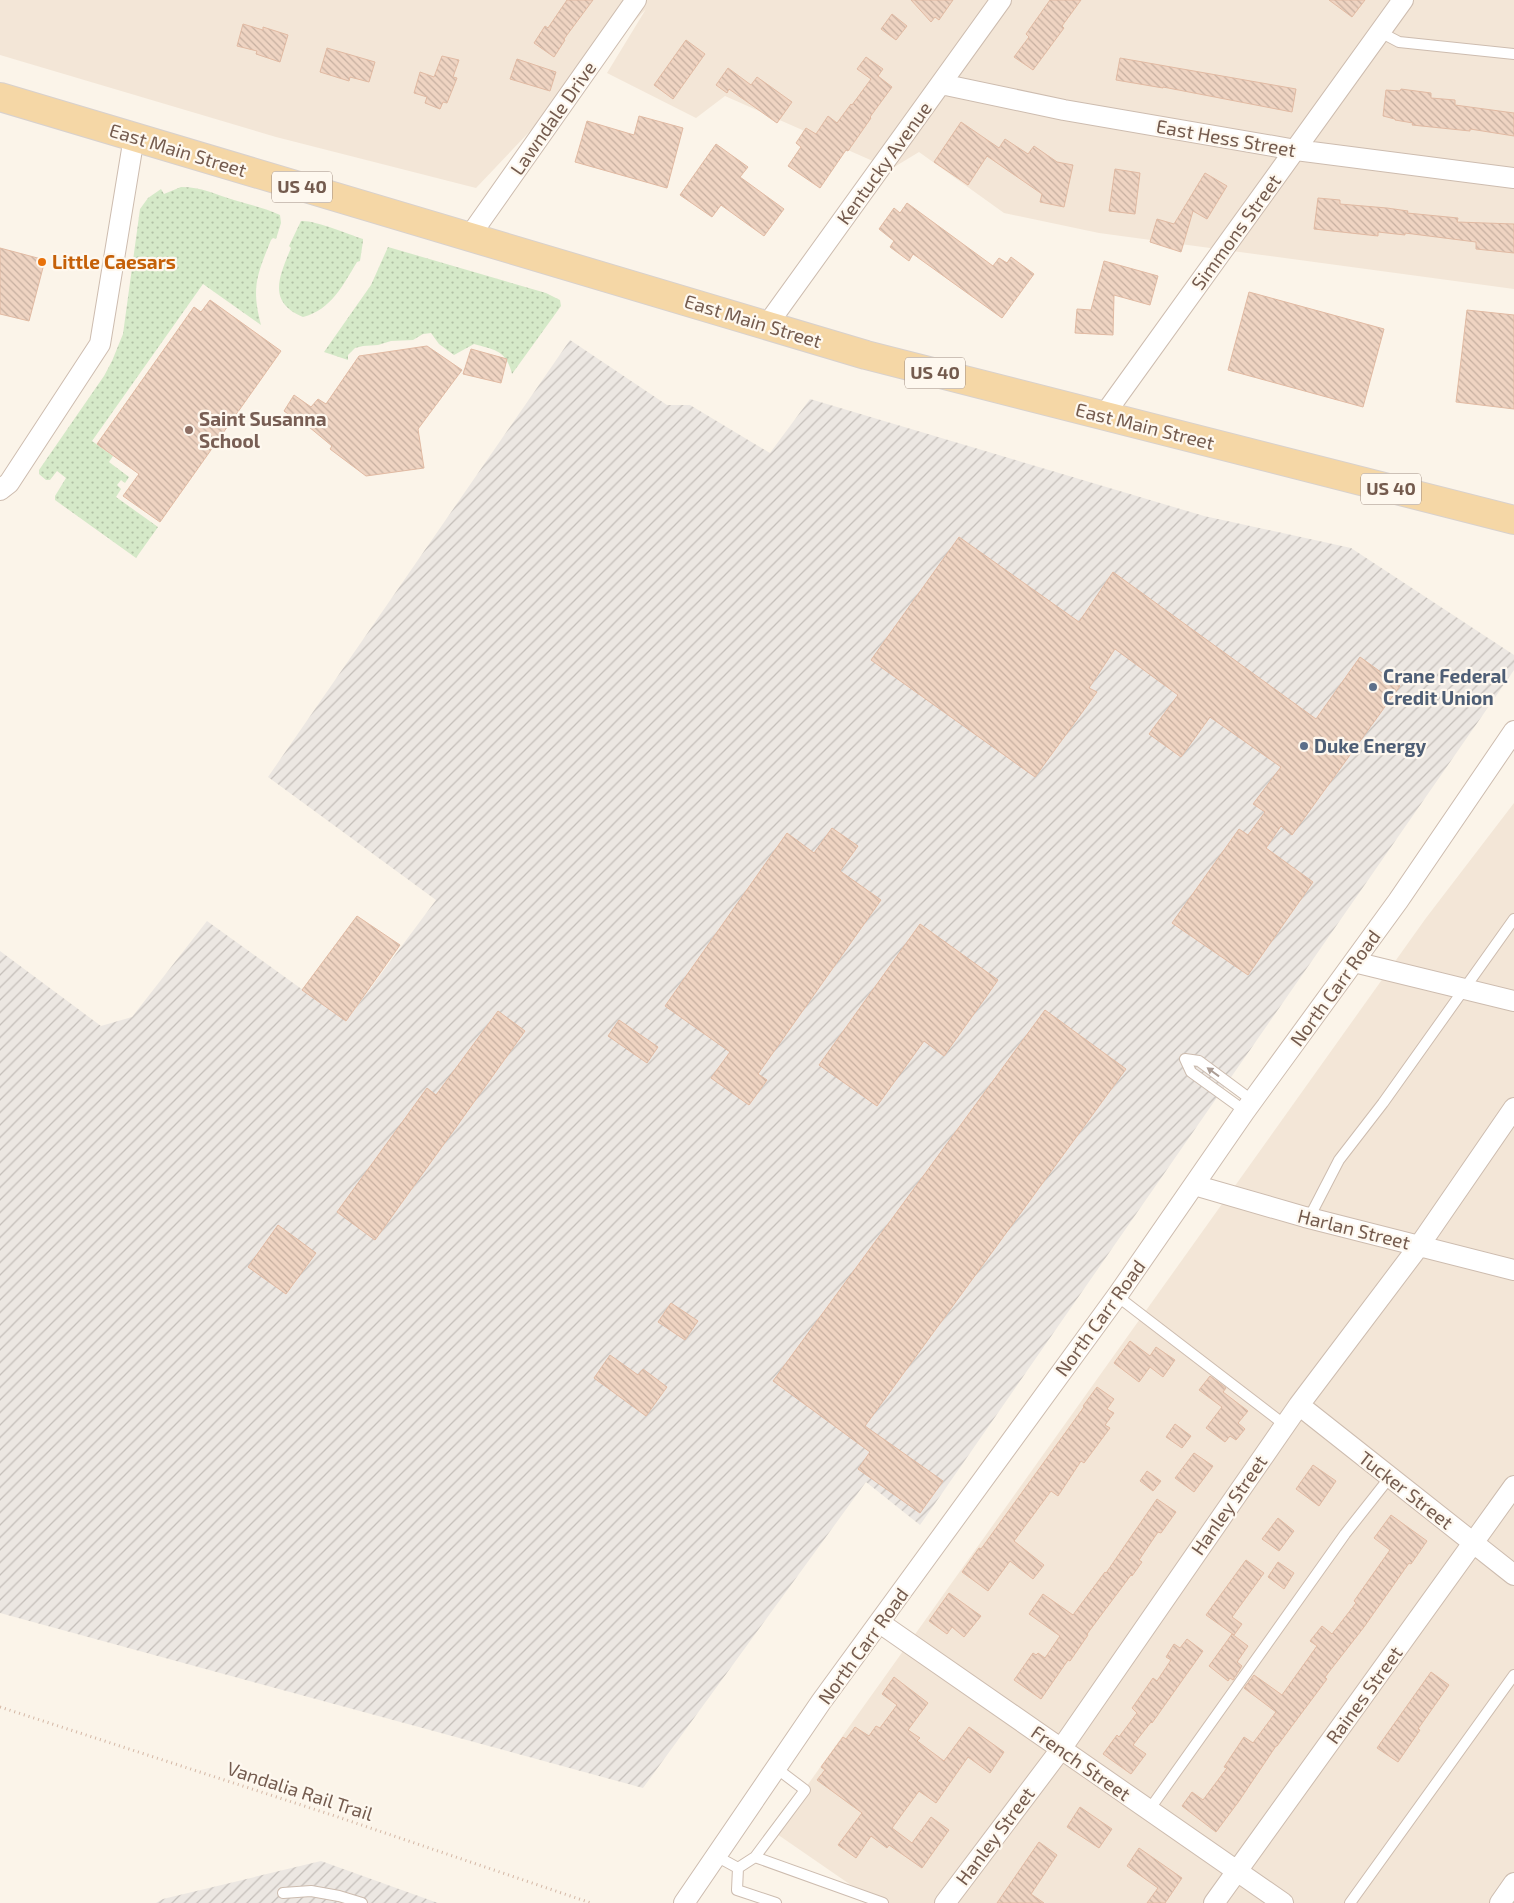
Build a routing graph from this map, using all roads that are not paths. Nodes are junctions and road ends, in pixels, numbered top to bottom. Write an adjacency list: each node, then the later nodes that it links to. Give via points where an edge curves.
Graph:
1 (636, 0): 11 (street, Lawndale Drive)
2 (1001, 0): 6 (street, Kentucky Avenue)
3 (1403, 0): 4 (street, Simmons Street)
4 (1380, 32): 5 (lane, via 1399,42); 9 (street, Simmons Street)
5 (1514, 54)
6 (941, 84): 9 (street, East Hess Street, via 1064,110); 12 (street, Kentucky Avenue)
7 (0, 97): 8 (main road, East Main Street / US 40)
8 (134, 137): 11 (main road, East Main Street / US 40); 14 (street, via 100,344 9,483)
9 (1296, 150): 10 (street, East Hess Street); 13 (street, Simmons Street)
10 (1514, 178)
11 (469, 237): 12 (main road, East Main Street / US 40)
12 (767, 325): 13 (main road, East Main Street / US 40, via 866,355)
13 (1104, 415): 15 (main road, East Main Street / US 40)
14 (0, 490)
15 (1514, 520)
16 (1514, 731): 18 (street, North Carr Road)
17 (1514, 919): 19 (lane)
18 (1354, 962): 19 (street); 21 (street, North Carr Road)
19 (1463, 989): 20 (street); 24 (lane, via 1383,1103 1338,1160)
20 (1514, 1002)
21 (1249, 1106): 21 (lane, one-way to 21, via 1199,1061 1185,1059 1191,1072); 23 (street, North Carr Road)
22 (1514, 1108): 25 (street, Hanley Street)
23 (1194, 1185): 24 (street, Harlan Street); 27 (street, North Carr Road)
24 (1309, 1218): 25 (street, Harlan Street)
25 (1419, 1246): 26 (street, Harlan Street); 28 (street, Hanley Street)
26 (1514, 1270)
27 (1117, 1296): 29 (lane); 34 (street, North Carr Road)
28 (1299, 1405): 29 (street, Hanley Street); 30 (street, Tucker Street)
29 (1285, 1425): 36 (street, Hanley Street)
30 (1390, 1477): 32 (street, Tucker Street); 38 (lane, via 1345,1534)
31 (1514, 1486): 32 (street, Raines Street)
32 (1473, 1543): 33 (street, Tucker Street); 42 (street, Raines Street)
33 (1514, 1575)
34 (880, 1623): 36 (street, French Street); 37 (street, North Carr Road)
35 (1514, 1674): 52 (lane)
36 (1061, 1749): 38 (street, French Street); 49 (street, Hanley Street)
37 (776, 1768): 39 (street, North Carr Road); 40 (lane, via 805,1790)
38 (1149, 1810): 42 (street, French Street)
39 (716, 1856): 41 (lane); 46 (street, North Carr Road)
40 (756, 1858): 41 (lane); 48 (lane)
41 (738, 1868): 47 (lane, via 736,1890)
42 (1238, 1871): 50 (street, Raines Street); 51 (street, French Street)
43 (1514, 1883): 53 (street)
44 (283, 1893): 45 (lane, via 312,1891)
45 (362, 1903)
46 (684, 1903)
47 (776, 1903)
48 (883, 1903)
49 (945, 1903)
50 (1214, 1903)
51 (1283, 1903)
52 (1350, 1903)
53 (1500, 1903)

